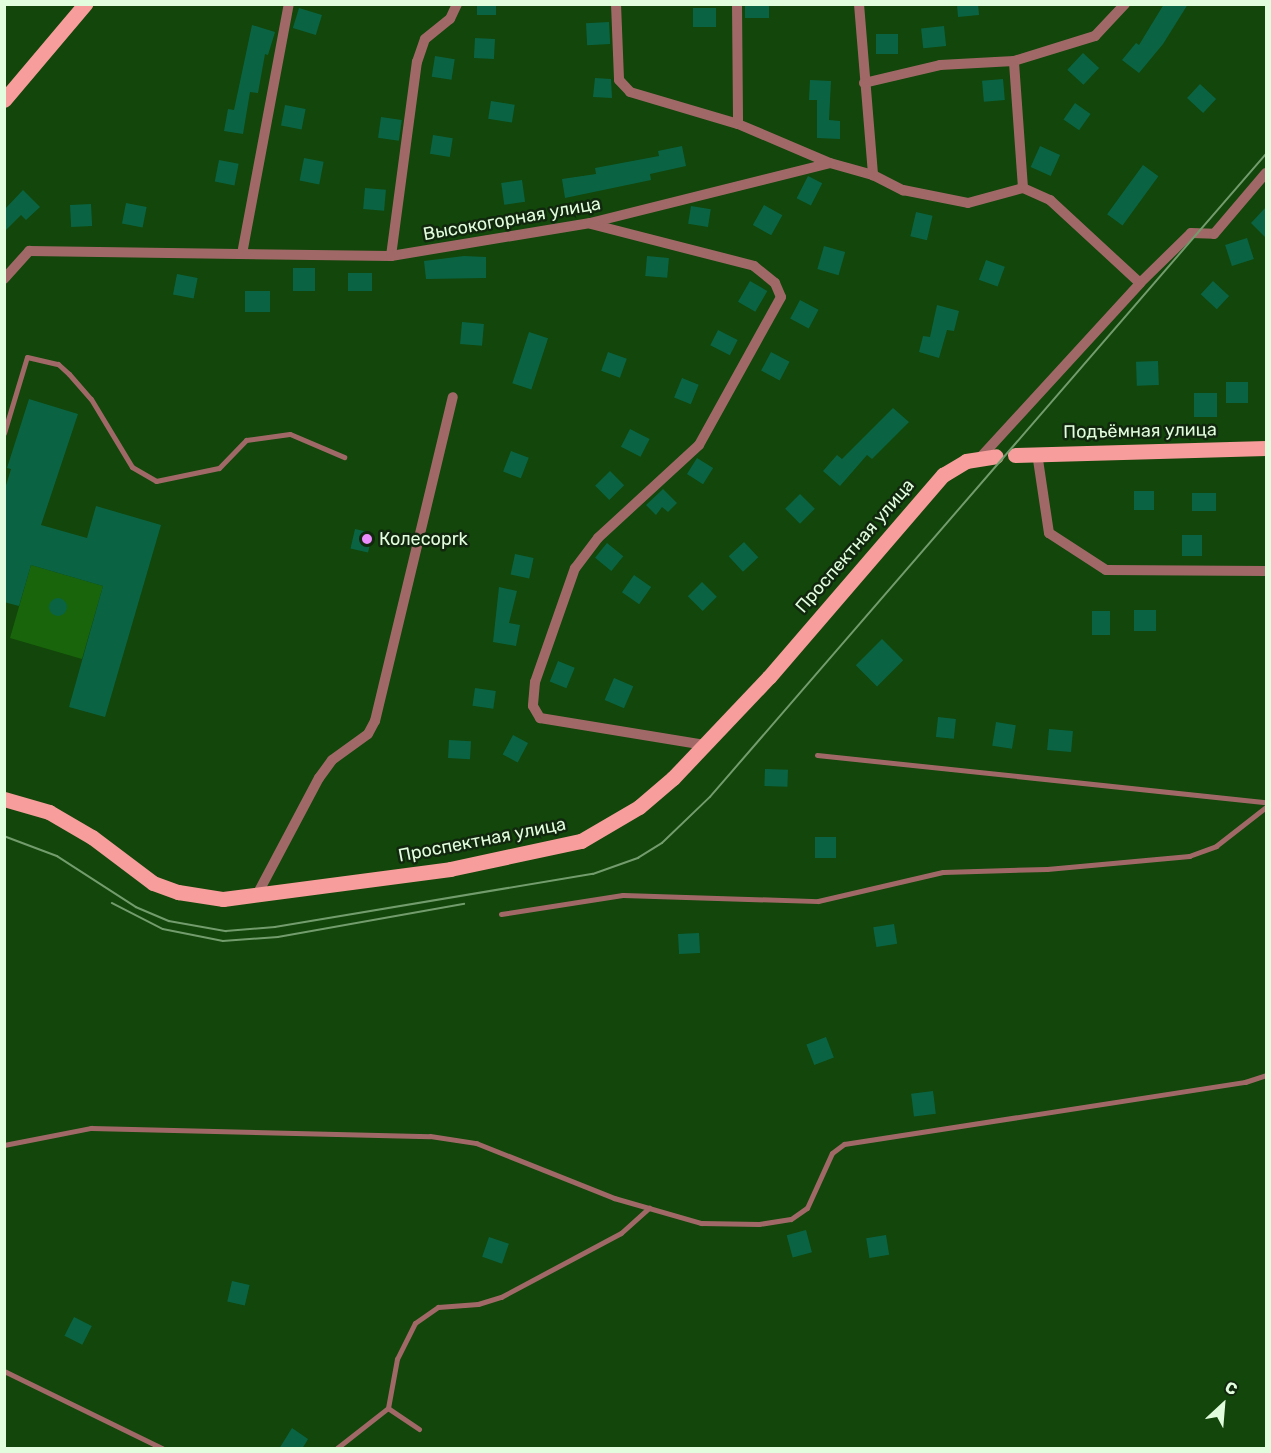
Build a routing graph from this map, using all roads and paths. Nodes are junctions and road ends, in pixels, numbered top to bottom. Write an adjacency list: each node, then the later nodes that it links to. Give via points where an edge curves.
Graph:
1 (85, 4): 10 (main road)
2 (289, 4): 17 (street)
3 (457, 4): 18 (street, via 450,19 425,39 417,62)
4 (616, 4): 11 (street, via 619,80 630,92)
5 (737, 4): 11 (street)
6 (859, 4): 9 (street)
7 (1125, 4): 8 (street, via 1095,36)
8 (1014, 62): 9 (street, via 940,65); 15 (street)
9 (864, 83): 14 (street)
10 (4, 100)
11 (738, 124): 12 (street)
12 (830, 163): 14 (street, Высокогорная улица); 16 (street, Высокогорная улица)
13 (1266, 173): 20 (street, via 1214,234 1191,233)
14 (873, 175): 15 (street, Высокогорная улица, via 903,190 968,203)
15 (1023, 188): 20 (street, via 1050,200)
16 (590, 224): 18 (street, Высокогорная улица); 30 (street, via 754,266 776,283 781,297 699,445 598,538 575,567 535,682 532,706 540,718)
17 (242, 254): 18 (street, Высокогорная улица); 19 (street, Высокогорная улица, via 30,251)
18 (391, 256)
19 (4, 279)
20 (1140, 282): 28 (street)
21 (453, 397): 35 (street, via 375,721 368,734 332,760 319,778)
22 (4, 433): 27 (lane, via 27,357 58,364 69,374 91,399 132,467 156,481 219,468 246,440 290,434)
23 (1266, 448): 24 (main road, Подъёмная улица)
24 (1037, 453): 25 (main road, Подъёмная улица); 29 (street, via 1049,532 1106,570)
25 (1015, 455)
26 (996, 456): 28 (main road)
27 (344, 457)
28 (979, 459): 30 (main road, Проспектная улица, via 948,471 928,490)
29 (1266, 571)
30 (705, 746): 35 (main road, Проспектная улица, via 654,796 581,841 450,869)
31 (818, 755): 33 (lane)
32 (4, 799): 35 (main road, Проспектная улица, via 49,812 92,837 153,883 178,892 223,899)
33 (1266, 802)
34 (1266, 807): 36 (lane, via 1216,846 1189,856 1047,869 943,872 818,901 623,895)
35 (258, 893)
36 (501, 914)
37 (1266, 1075): 39 (lane, via 1245,1082 844,1144 832,1153 807,1208 791,1219 759,1224 701,1223)
38 (4, 1145): 39 (lane, via 91,1128 430,1136 476,1143)
39 (649, 1208): 41 (lane, via 621,1233 501,1297 478,1304 438,1307 415,1323 397,1359)
40 (4, 1371): 43 (lane)
41 (388, 1408): 42 (lane); 44 (lane)
42 (419, 1429)
43 (162, 1449)
44 (337, 1449)

